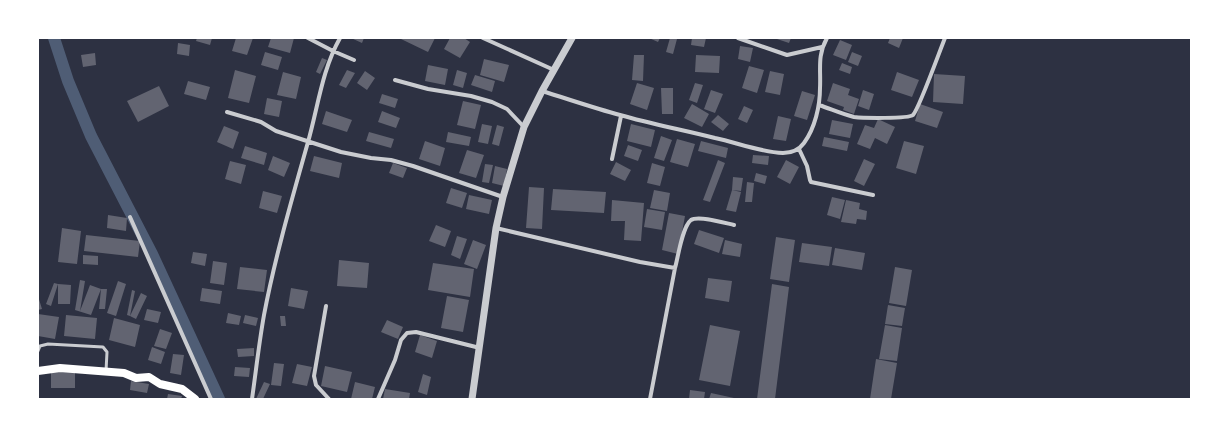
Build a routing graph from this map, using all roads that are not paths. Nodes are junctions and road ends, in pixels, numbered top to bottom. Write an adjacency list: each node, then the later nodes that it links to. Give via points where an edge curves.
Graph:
1 (308, 38): 9 (street)
2 (340, 38): 9 (street)
3 (483, 38): 11 (street)
4 (572, 38): 11 (street)
5 (738, 38): 8 (street, via 782,55)
6 (827, 38): 8 (street)
7 (945, 38): 14 (street, via 912,116 856,117)
8 (822, 47): 14 (street, via 819,60)
9 (333, 51): 10 (street); 18 (street, via 322,81)
10 (354, 60)
11 (554, 70): 13 (street)
12 (395, 80): 17 (street, via 492,102 507,109)
13 (542, 91): 16 (street); 17 (street)
14 (819, 105): 19 (street, via 810,133)
15 (227, 112): 18 (street, via 261,122)
16 (621, 116): 19 (street, via 758,149 785,153); 20 (street)
17 (524, 127): 22 (street)
18 (308, 142): 22 (street, via 341,152 413,166); 34 (street, via 273,274)
19 (799, 149): 21 (street, via 811,182)
20 (612, 159)
21 (873, 196)
22 (503, 197): 25 (street)
23 (130, 217): 33 (street)
24 (734, 225): 26 (street, via 699,218 691,220 683,235)
25 (496, 228): 26 (street); 28 (street)
26 (675, 268): 38 (street)
27 (326, 306): 35 (street, via 314,376 316,385)
28 (480, 348): 36 (street, via 416,332 407,333 401,340); 37 (street)
29 (38, 351): 31 (lane, via 40,346 48,344 103,347 107,352)
30 (38, 371): 31 (main road, via 60,368)
31 (106, 372): 32 (main road, via 124,373 136,378 149,377 160,384 182,389)
32 (195, 399)
33 (211, 399)
34 (252, 399)
35 (329, 399)
36 (378, 399)
37 (472, 399)
38 (650, 399)

